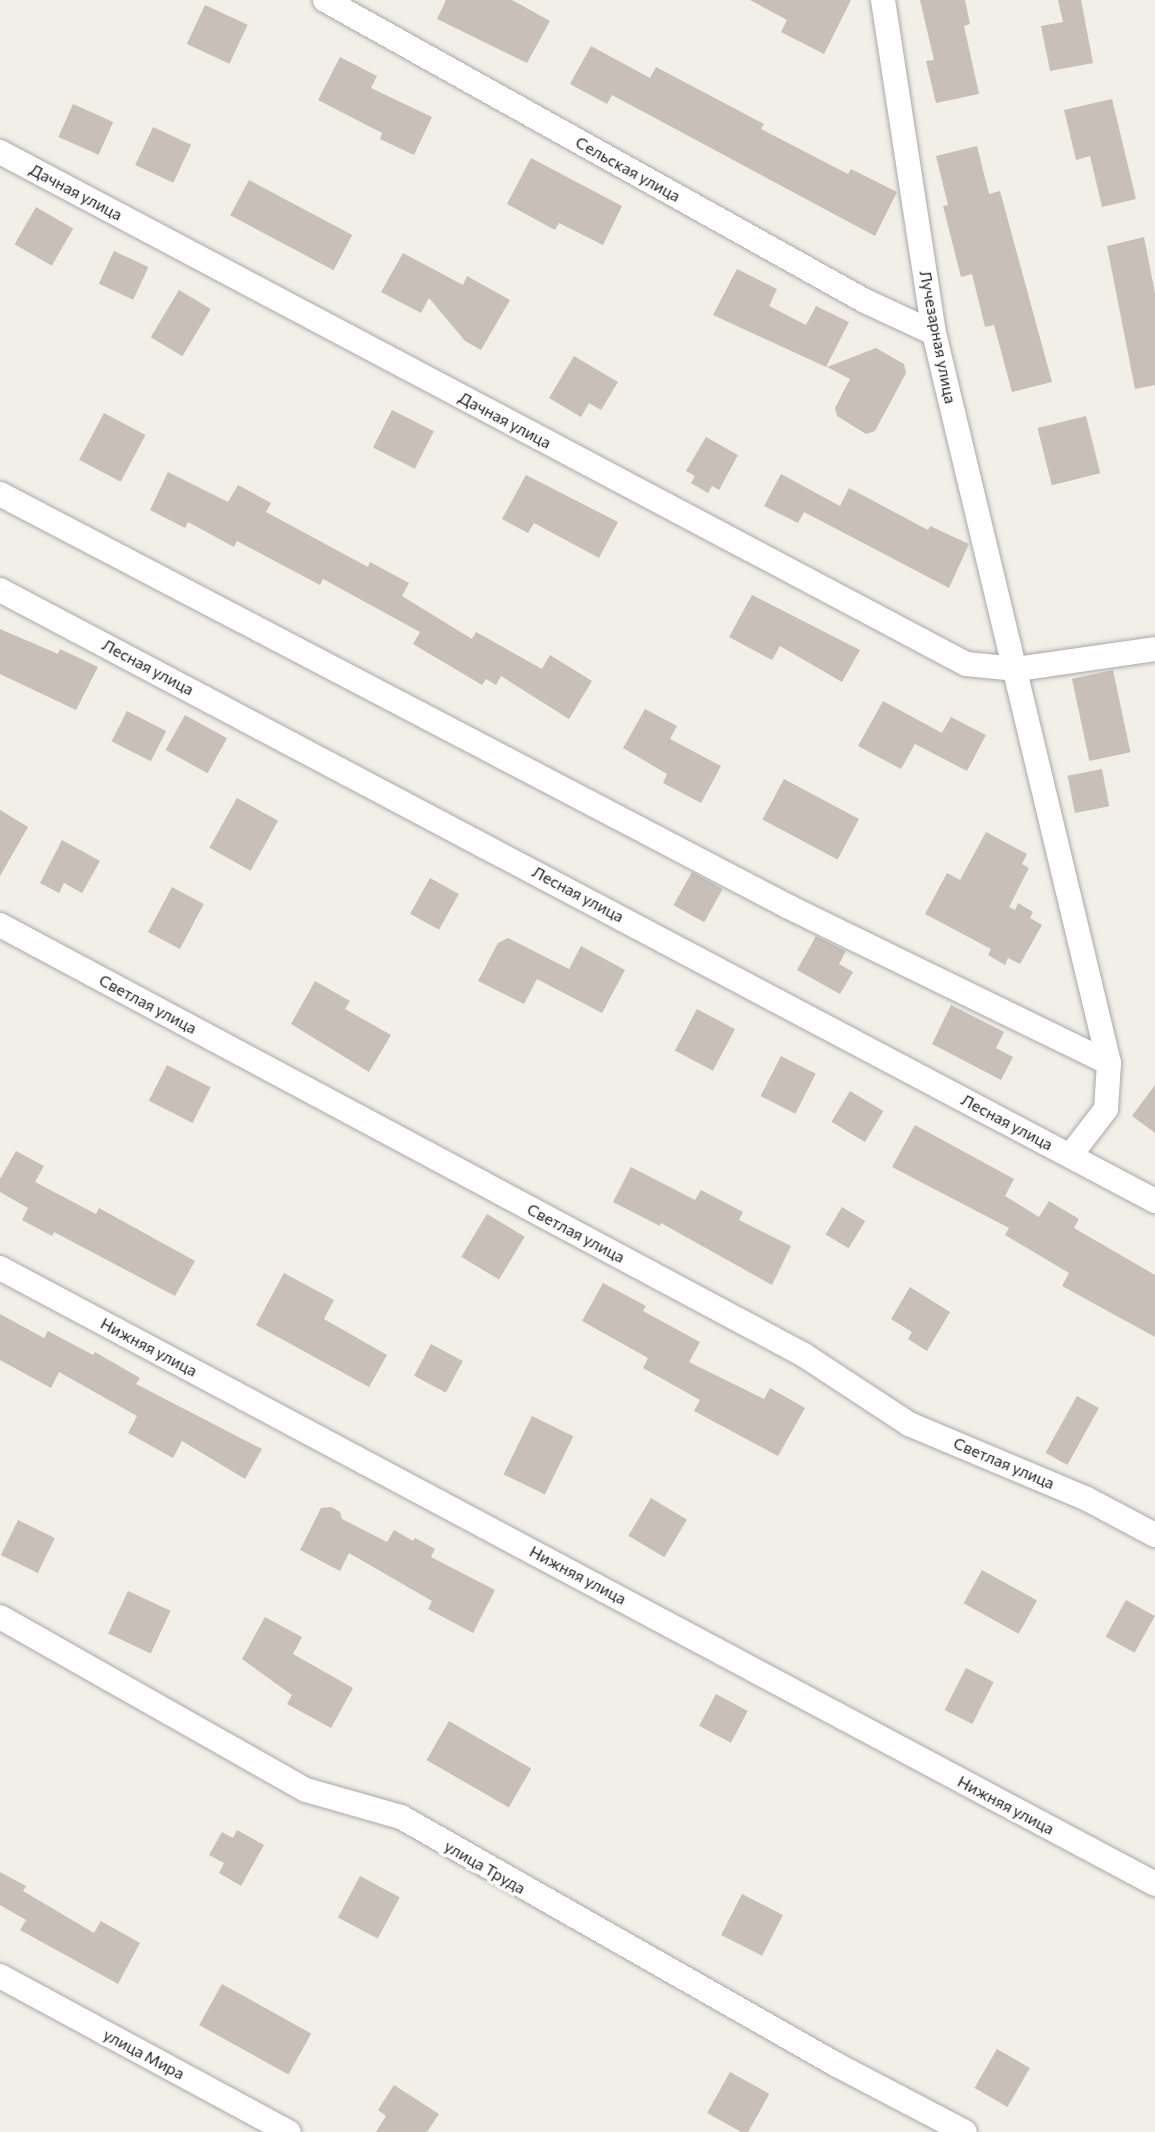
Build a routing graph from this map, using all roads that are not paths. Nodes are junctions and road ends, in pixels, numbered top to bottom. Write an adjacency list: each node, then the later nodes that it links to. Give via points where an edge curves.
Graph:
1 (325, 0): 4 (street, Сельская улица, via 865,301)
2 (883, 0): 4 (street, Лучезарная улица)
3 (0, 152): 8 (street, Дачная улица, via 966,664)
4 (934, 333): 8 (street, Лучезарная улица)
5 (0, 494): 10 (street, via 789,907)
6 (0, 590): 11 (street, Лесная улица)
7 (1155, 649): 8 (street, Дачная улица)
8 (1017, 669): 10 (street, Лучезарная улица)
9 (0, 925): 14 (street, Светлая улица, via 804,1355 909,1424 1087,1499)
10 (1109, 1063): 11 (street, Лучезарная улица, via 1106,1109)
11 (1070, 1156): 12 (street, Лесная улица)
12 (1155, 1201)
13 (0, 1268): 16 (street, Нижняя улица)
14 (1155, 1535)
15 (0, 1617): 19 (street, улица Труда, via 306,1790 401,1817 816,2054)
16 (1155, 1884)
17 (0, 1976): 18 (street, улица Мира)
18 (288, 2132)
19 (964, 2132)

